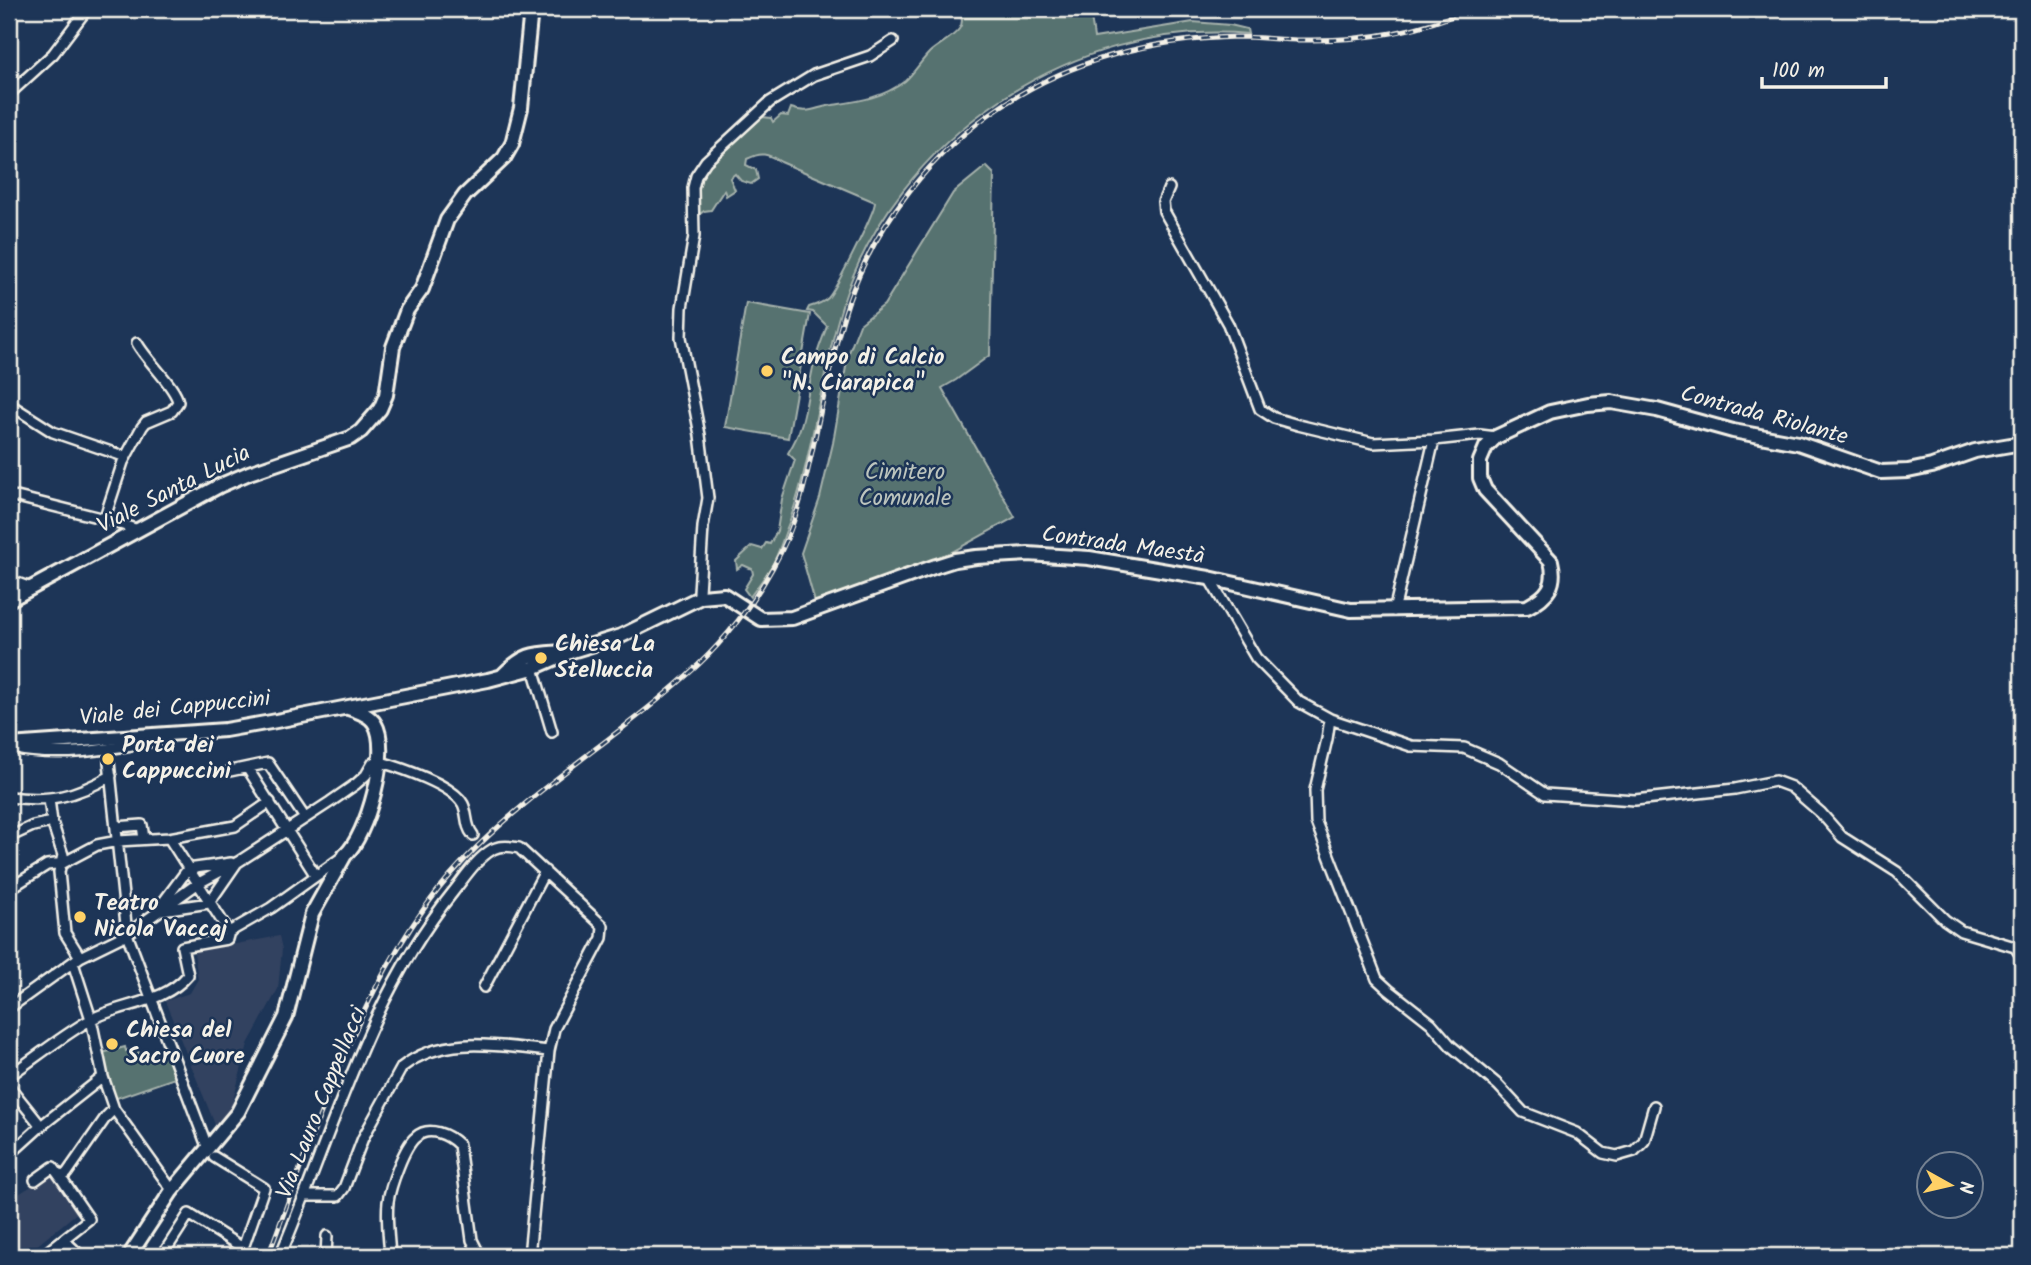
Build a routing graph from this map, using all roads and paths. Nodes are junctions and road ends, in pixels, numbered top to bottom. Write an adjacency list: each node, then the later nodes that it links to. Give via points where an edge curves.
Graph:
1 (88, 9): 4 (street, via 53,54)
2 (531, 9): 14 (street, Viale Santa Lucia, via 521,108 512,144 447,220 422,289 407,310 393,347 386,395 371,421 351,438 249,473)
3 (893, 41): 18 (street, via 870,57 814,75 770,102 706,161 696,176 694,236 681,337 708,498)
4 (9, 94)
5 (1169, 188): 9 (street, Contrada Riolante, via 1164,211 1228,324 1260,409 1274,418 1373,443)
6 (136, 343): 11 (street, via 178,402 172,411 146,422)
7 (9, 404): 11 (street, via 53,432)
8 (1496, 437): 9 (street, Contrada Riolante); 10 (street, Contrada Riolante, via 1550,412 1611,402 1798,443 1881,472 1908,471); 20 (street, via 1480,461 1480,478 1495,502 1551,561 1551,585 1542,599 1527,607)
9 (1434, 440): 20 (street)
10 (2022, 443)
11 (126, 457): 13 (street)
12 (9, 495): 13 (street)
13 (105, 519): 14 (street)
14 (138, 530): 17 (street, Viale Santa Lucia)
15 (1209, 578): 18 (street, Contrada Maestà, via 1089,558 1028,554 955,560 792,618 761,620 723,595); 20 (street, Contrada Maestà, via 1351,610); 27 (street, via 1256,658 1299,702)
16 (9, 580): 17 (street)
17 (31, 588): 19 (street, Viale Santa Lucia)
18 (701, 597): 21 (street, via 621,636)
19 (9, 600)
20 (1394, 611)
21 (572, 651): 22 (street, Viale dei Cappuccini); 23 (street, via 529,654)
22 (533, 668): 23 (street, Viale dei Cappuccini); 28 (street)
23 (502, 677): 24 (street, Viale dei Cappuccini)
24 (382, 700): 25 (street, Viale dei Cappuccini); 26 (street)
25 (344, 707): 26 (street); 29 (street, Viale dei Cappuccini, via 225,730)
26 (372, 719): 32 (street, via 380,733)
27 (1329, 719): 60 (street, via 1411,746 1464,748 1499,763 1545,794 1635,800 1775,781 1791,787 1842,837 1897,872 1961,931 2015,947); 70 (street, via 1315,790 1316,822 1377,979 1431,1023 1523,1112 1577,1133 1603,1153 1617,1156 1634,1151 1644,1141)
28 (552, 732)
29 (178, 734): 30 (street, Viale dei Cappuccini); 31 (street)
30 (9, 746): 31 (street, via 31,752)
31 (108, 756): 35 (street)
32 (381, 760): 39 (street, via 356,784); 43 (street, via 450,791 462,804); 48 (street, via 360,836)
33 (248, 769): 34 (street); 38 (street); 39 (street, via 268,763)
34 (230, 771)
35 (111, 776): 37 (street, via 72,795); 41 (street)
36 (9, 797): 37 (street)
37 (49, 799): 40 (street)
38 (270, 802): 42 (street); 45 (street, via 235,826)
39 (304, 818): 42 (street)
40 (52, 822): 44 (street); 50 (street)
41 (116, 827): 46 (street, via 142,824); 47 (street)
42 (288, 830): 49 (street); 53 (street)
43 (473, 835)
44 (9, 837)
45 (169, 838): 46 (street); 51 (street)
46 (144, 839): 47 (street)
47 (118, 841): 50 (street, via 97,845); 59 (street)
48 (345, 855): 53 (street); 73 (street, via 312,914 286,1017 238,1112)
49 (238, 862): 51 (street); 54 (street); 56 (street)
50 (63, 863): 55 (street, via 47,865); 61 (street, via 59,872 65,933)
51 (188, 869): 54 (street); 57 (street)
52 (545, 871): 62 (street); 66 (street, Via Lauro Cappellacci, via 603,926 602,938 554,1029); 78 (street, Via Lauro Cappellacci, via 519,848 495,848 477,862 438,911 405,963 355,1061)
53 (316, 876): 58 (street)
54 (197, 884): 56 (street); 57 (street)
55 (9, 889)
56 (209, 903): 57 (street); 58 (street)
57 (157, 911): 59 (street)
58 (229, 932): 63 (street, via 227,939 182,947 188,975 180,985)
59 (127, 934): 61 (street); 63 (street)
60 (2022, 957)
61 (76, 960): 64 (street); 65 (street)
62 (484, 987)
63 (150, 999): 65 (street); 73 (street)
64 (9, 1008)
65 (91, 1019): 67 (street); 68 (street)
66 (549, 1051): 78 (street, via 460,1044 412,1058 402,1067 363,1138 338,1196); 89 (street)
67 (9, 1076)
68 (103, 1077): 71 (street); 72 (street)
69 (9, 1086): 72 (street)
70 (1654, 1106)
71 (114, 1109): 75 (street); 77 (street)
72 (41, 1126): 74 (street)
73 (211, 1153): 77 (street); 84 (street, via 264,1188 243,1248 189,1214)
74 (9, 1155)
75 (61, 1178): 76 (street, via 53,1167); 80 (street, via 89,1219)
76 (35, 1180)
77 (172, 1190): 83 (street)
78 (306, 1196): 85 (street, Via Lauro Cappellacci)
79 (327, 1236): 86 (street)
80 (58, 1244): 81 (street); 82 (street, via 68,1244)
81 (42, 1256)
82 (81, 1256)
83 (129, 1256)
84 (162, 1256)
85 (280, 1256)
86 (326, 1256)
87 (390, 1256): 88 (street, via 388,1204 394,1174 415,1137 429,1131 450,1136 459,1146 472,1240)
88 (480, 1256)
89 (529, 1256)

